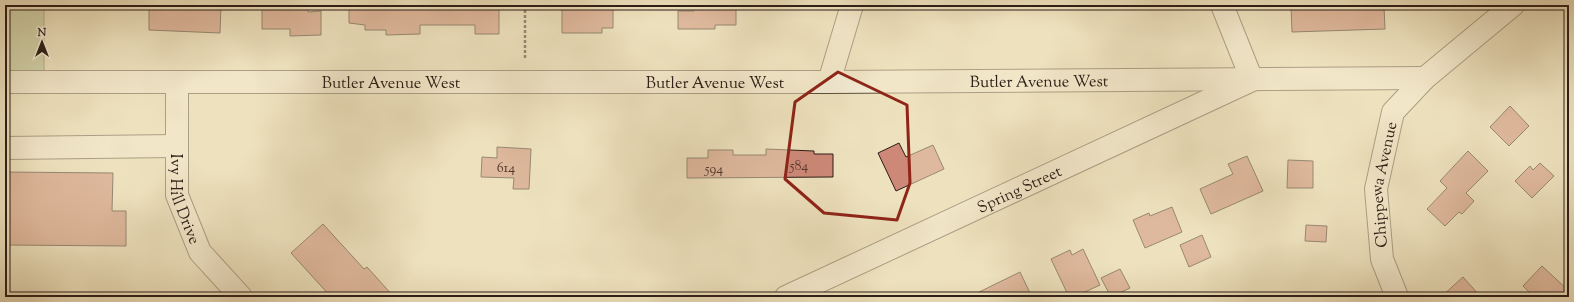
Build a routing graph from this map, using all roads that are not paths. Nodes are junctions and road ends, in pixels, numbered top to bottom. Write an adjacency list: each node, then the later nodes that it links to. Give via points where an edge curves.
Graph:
1 (852, 5): 7 (street)
2 (1222, 5): 5 (street)
3 (1514, 5): 4 (street, Chippewa Avenue)
4 (1425, 78): 5 (street, Butler Avenue West); 13 (street, Chippewa Avenue, via 1394,112 1376,189 1382,259)
5 (1252, 80): 7 (street, Butler Avenue West); 12 (street, Spring Street)
6 (5, 82): 8 (street, Butler Avenue West)
7 (829, 82): 8 (street, Butler Avenue West)
8 (177, 83): 9 (street, Ivy Hill Drive)
9 (177, 146): 10 (street); 11 (street, Ivy Hill Drive, via 177,195 200,252)
10 (5, 148)
11 (241, 297)
12 (786, 297)
13 (1397, 297)

